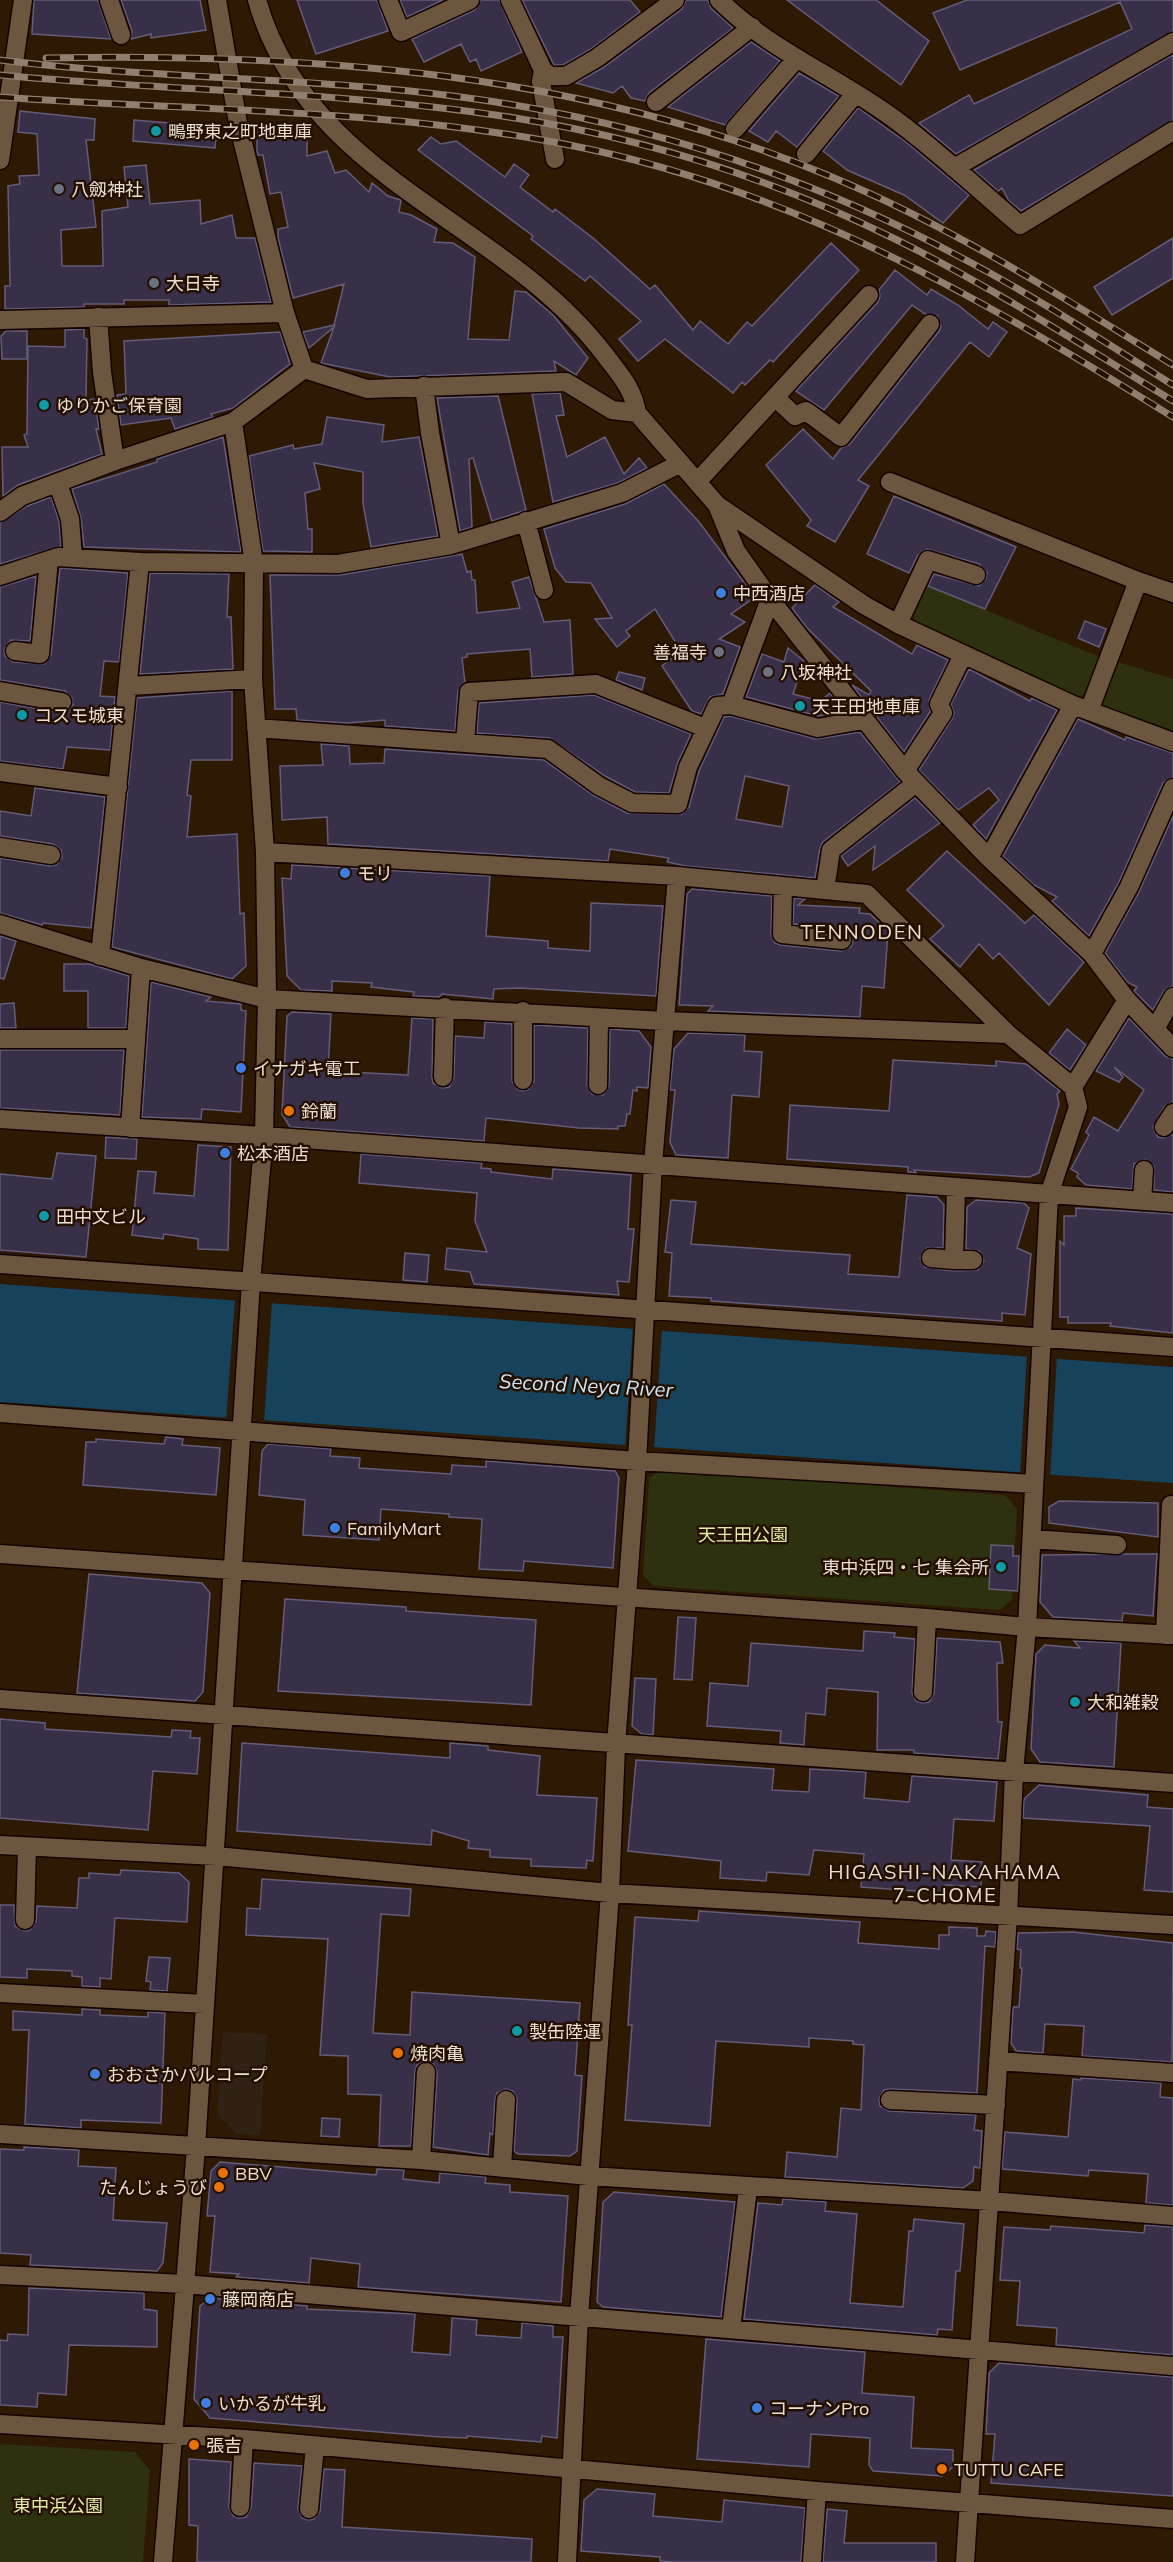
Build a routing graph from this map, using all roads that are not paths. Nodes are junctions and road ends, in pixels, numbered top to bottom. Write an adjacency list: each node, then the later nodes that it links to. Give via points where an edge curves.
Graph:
1 (23, 0): 11 (street, via 23,18)
2 (109, 0): 12 (street)
3 (217, 0): 25 (street, via 238,123)
4 (257, 0): 32 (street, via 263,22 290,77 334,131 362,156 524,273 586,330 634,394)
5 (388, 0): 6 (street, via 401,32)
6 (470, 0)
7 (510, 0): 15 (street)
8 (675, 0): 15 (street, via 566,76 550,76)
9 (719, 0): 10 (street)
10 (752, 27): 14 (street); 17 (street)
11 (8, 30): 22 (street)
12 (121, 35)
13 (1173, 42): 23 (street)
14 (797, 58): 16 (street); 18 (street)
15 (543, 69): 21 (street)
16 (855, 94): 20 (street); 23 (street, via 897,120)
17 (656, 102)
18 (735, 129)
19 (1173, 131): 23 (street, via 1020,225)
20 (806, 154)
21 (555, 159)
22 (0, 160)
23 (954, 168)
24 (869, 295): 31 (street)
25 (285, 313): 26 (street); 29 (street)
26 (98, 317): 27 (street); 34 (street)
27 (0, 320)
28 (930, 324): 31 (street, via 841,437 806,411 795,416)
29 (304, 369): 30 (street, via 367,389); 33 (street)
30 (424, 386): 32 (street, via 566,382 612,410); 42 (street)
31 (775, 398): 36 (street)
32 (637, 413): 35 (street)
33 (233, 423): 34 (street); 46 (street)
34 (115, 461): 38 (street)
35 (681, 463): 36 (street); 41 (street, via 622,493)
36 (698, 482): 39 (street)
37 (890, 482): 49 (street)
38 (58, 484): 40 (street, via 22,496); 43 (street, via 70,519)
39 (717, 505): 52 (street, via 736,551); 53 (street)
40 (0, 512)
41 (526, 521): 42 (street); 50 (street)
42 (451, 545): 46 (street, via 338,564)
43 (73, 557): 44 (street); 45 (street)
44 (49, 560): 48 (street); 54 (street, via 40,654)
45 (140, 562): 46 (street); 57 (street)
46 (254, 564): 56 (street)
47 (976, 575): 53 (street, via 928,560)
48 (0, 576)
49 (1138, 581): 51 (street); 61 (street)
50 (544, 590)
51 (1173, 593)
52 (770, 599): 60 (street); 62 (street)
53 (898, 624): 55 (street)
54 (15, 651)
55 (963, 655): 61 (street); 68 (street, via 939,704 943,713)
56 (253, 679): 57 (street); 63 (street)
57 (129, 686): 69 (street)
58 (0, 691): 59 (street)
59 (62, 702)
60 (731, 705): 62 (street, via 818,728); 64 (street, via 717,706)
61 (1081, 708): 65 (street); 74 (street)
62 (863, 720): 68 (street)
63 (256, 728): 66 (street); 72 (street)
64 (705, 728): 66 (street, via 596,684 469,692); 66 (street, via 678,804 632,803 599,786 548,749)
65 (1173, 742)
66 (465, 743)
67 (0, 772): 69 (street)
68 (911, 777): 74 (street); 77 (street, via 831,850)
69 (118, 787): 81 (street)
70 (1173, 788): 80 (street, via 1129,887)
71 (0, 847): 73 (street)
72 (265, 852): 75 (street); 84 (street)
73 (51, 855)
74 (989, 858): 80 (street)
75 (677, 876): 76 (street); 89 (street)
76 (783, 886): 77 (street); 79 (street, via 782,934)
77 (825, 890): 91 (street, via 867,894)
78 (0, 924): 81 (street)
79 (842, 940)
80 (1092, 954): 85 (street)
81 (100, 956): 82 (street)
82 (141, 968): 84 (street); 93 (street)
83 (1173, 997): 90 (street)
84 (267, 999): 86 (street); 101 (street)
85 (1127, 999): 90 (street); 98 (street)
86 (445, 1008): 87 (street); 95 (street)
87 (523, 1011): 88 (street); 96 (street)
88 (599, 1018): 89 (street); 97 (street)
89 (664, 1021): 91 (street); 102 (street)
90 (1155, 1029): 94 (street)
91 (1008, 1034): 98 (street)
92 (0, 1039): 93 (street)
93 (135, 1039): 100 (street)
94 (1173, 1048)
95 (442, 1077)
96 (523, 1080)
97 (598, 1085)
98 (1073, 1087): 105 (street, via 1078,1107)
99 (0, 1119): 100 (street)
100 (130, 1128): 101 (street)
101 (264, 1136): 102 (street); 112 (street)
102 (653, 1164): 104 (street); 113 (street)
103 (1144, 1170): 106 (street)
104 (956, 1188): 105 (street); 109 (street)
105 (1049, 1195): 106 (street); 114 (street)
106 (1142, 1201): 107 (street)
107 (1173, 1203)
108 (931, 1258): 109 (street)
109 (954, 1260): 110 (street)
110 (973, 1260)
111 (0, 1264): 112 (street)
112 (250, 1291): 113 (street); 117 (street)
113 (646, 1319): 114 (street); 118 (street)
114 (1042, 1336): 115 (street); 119 (street)
115 (1173, 1347)
116 (0, 1413): 117 (street)
117 (243, 1426): 118 (street); 124 (street)
118 (638, 1455): 119 (street); 125 (street)
119 (1034, 1482): 121 (street)
120 (1171, 1505): 128 (street)
121 (1032, 1539): 122 (street); 127 (street)
122 (1117, 1545)
123 (0, 1554): 124 (street)
124 (234, 1571): 125 (street); 131 (street)
125 (628, 1597): 126 (street); 132 (street)
126 (927, 1618): 127 (street); 129 (street)
127 (1027, 1627): 128 (street); 133 (street)
128 (1169, 1635)
129 (923, 1692)
130 (0, 1699): 131 (street)
131 (224, 1714): 132 (street); 137 (street)
132 (616, 1745): 133 (street); 138 (street)
133 (1014, 1772): 134 (street); 139 (street)
134 (1173, 1783)
135 (0, 1845): 136 (street)
136 (27, 1847): 137 (street); 140 (street)
137 (216, 1856): 138 (street); 143 (street)
138 (610, 1893): 139 (street); 154 (street)
139 (1008, 1916): 141 (street); 144 (street)
140 (25, 1920)
141 (1173, 1925)
142 (0, 1993): 143 (street)
143 (205, 2004): 151 (street)
144 (998, 2061): 146 (street); 149 (street)
145 (426, 2072): 152 (street)
146 (1173, 2073)
147 (506, 2100): 153 (street)
148 (890, 2100): 149 (street)
149 (996, 2105): 156 (street)
150 (0, 2134): 151 (street)
151 (196, 2147): 152 (street); 159 (street)
152 (421, 2160): 153 (street)
153 (502, 2168): 154 (street)
154 (589, 2176): 155 (street); 160 (street)
155 (748, 2188): 156 (street); 161 (street)
156 (990, 2201): 157 (street); 162 (street)
157 (1173, 2216)
158 (0, 2275): 159 (street)
159 (184, 2284): 160 (street); 165 (street)
160 (579, 2317): 161 (street); 168 (street)
161 (731, 2329): 162 (street)
162 (977, 2350): 163 (street); 170 (street)
163 (1173, 2366)
164 (0, 2424): 165 (street)
165 (172, 2435): 166 (street); 174 (street)
166 (244, 2439): 167 (street); 171 (street)
167 (315, 2446): 168 (street); 172 (street)
168 (573, 2468): 169 (street); 175 (street)
169 (817, 2491): 170 (street); 176 (street)
170 (968, 2504): 173 (street); 177 (street)
171 (240, 2506)
172 (309, 2509)
173 (1173, 2519)
174 (163, 2562)
175 (567, 2562)
176 (812, 2562)
177 (965, 2562)

